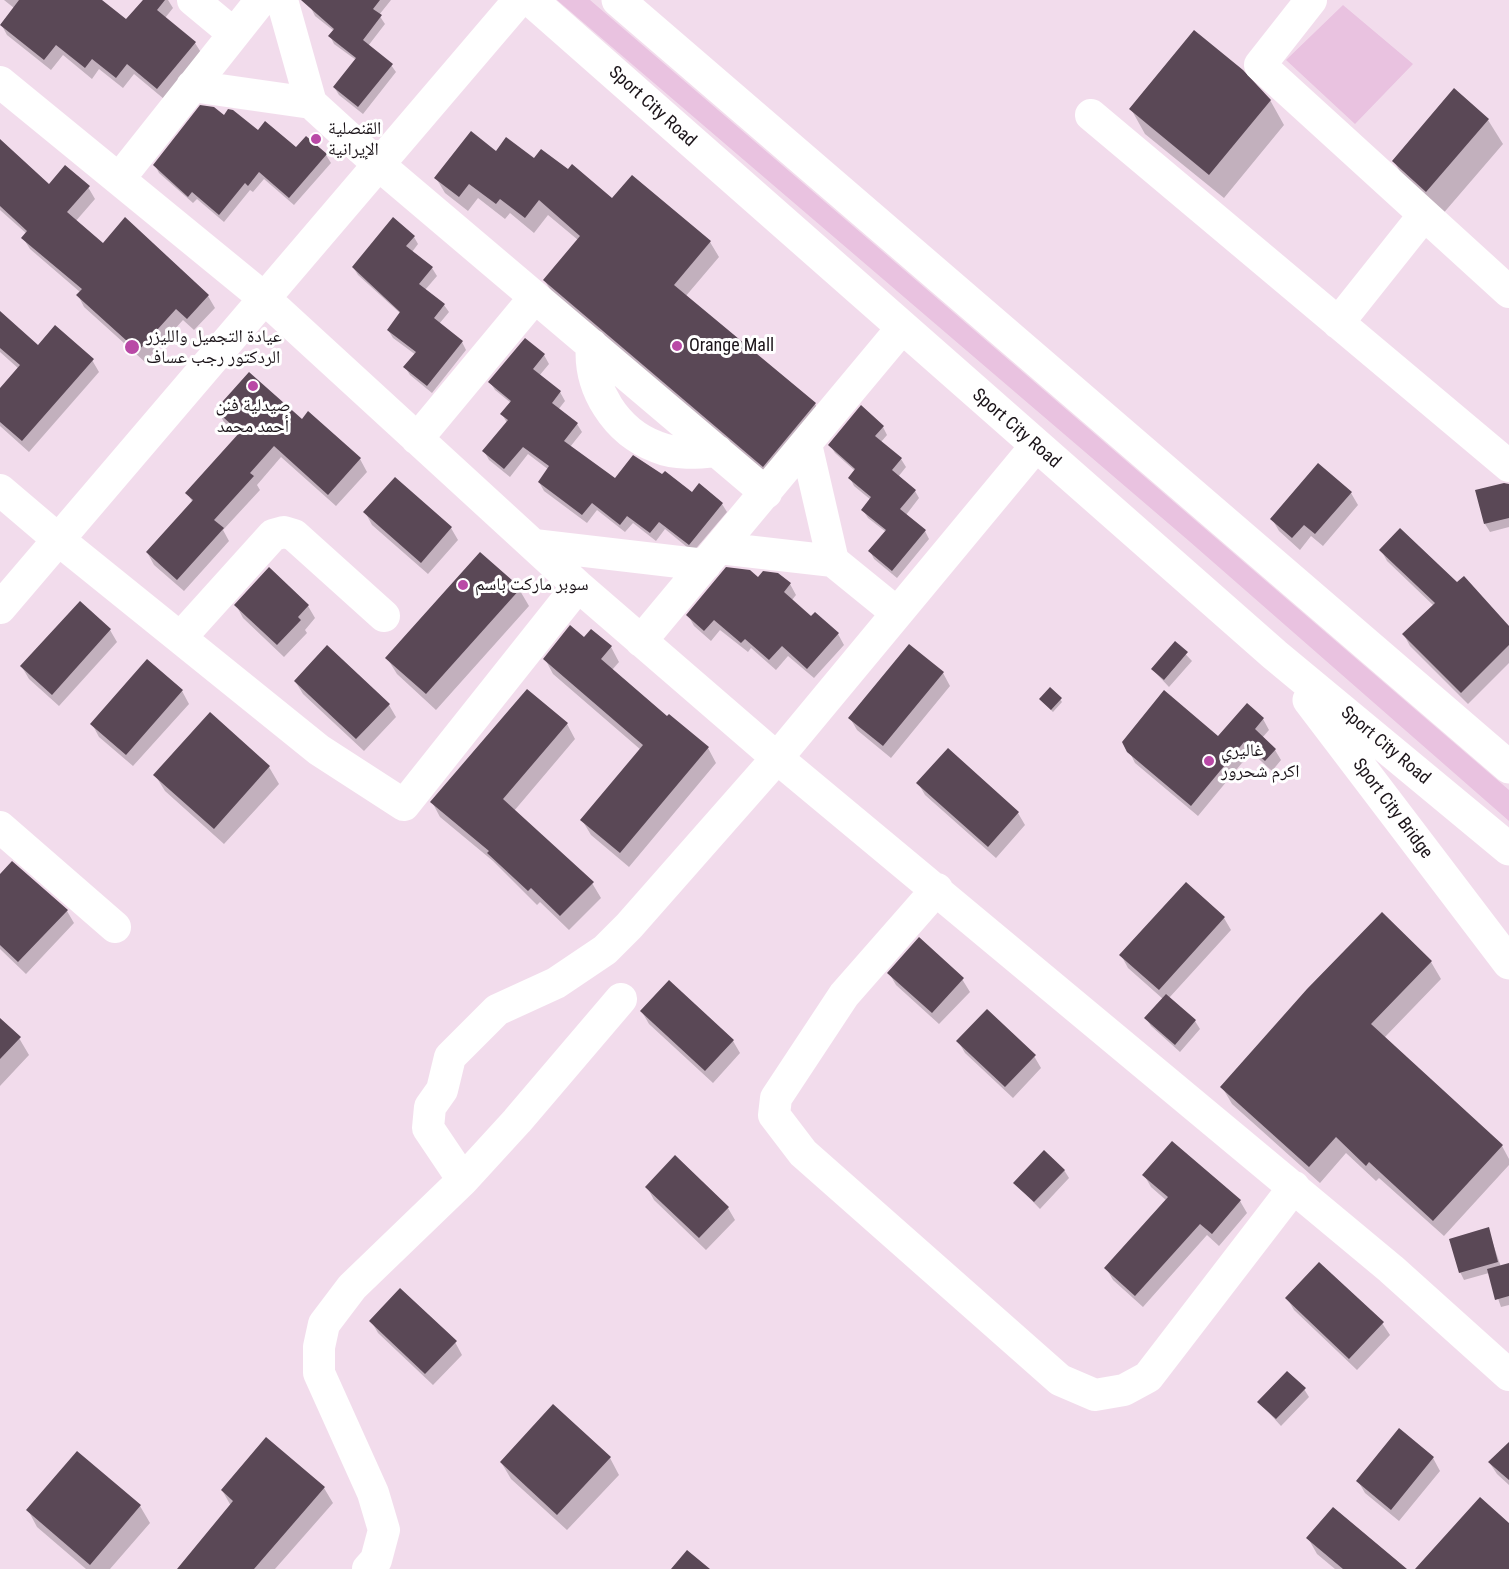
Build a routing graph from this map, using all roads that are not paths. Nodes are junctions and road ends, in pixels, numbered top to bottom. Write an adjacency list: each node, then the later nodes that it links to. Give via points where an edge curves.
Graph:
1 (193, 0): 8 (street)
2 (261, 0): 8 (street)
3 (282, 0): 11 (street)
4 (519, 0): 13 (street)
5 (531, 0): 20 (main road, Sport City Road)
6 (618, 0): 41 (main road)
7 (1311, 0): 15 (street, via 1260,65)
8 (234, 34): 10 (street)
9 (0, 82): 14 (street)
10 (192, 86): 11 (street); 14 (street)
11 (310, 103): 13 (street)
12 (1091, 115): 19 (street)
13 (379, 165): 17 (street); 18 (street)
14 (119, 179): 18 (street)
15 (1424, 215): 16 (street); 19 (street)
16 (1509, 292)
17 (535, 297): 21 (street); 22 (street)
18 (264, 298): 22 (street); 29 (street)
19 (1338, 322): 26 (street)
20 (902, 328): 23 (street); 24 (main road, Sport City Road)
21 (592, 345): 25 (street); 25 (street, via 590,362 599,390 609,410 634,435 676,452)
22 (417, 439): 30 (street)
23 (806, 444): 28 (street); 32 (street)
24 (1035, 447): 35 (street); 39 (main road, Sport City Road)
25 (717, 451): 28 (street)
26 (1509, 466)
27 (0, 489): 29 (street)
28 (766, 492): 31 (street)
29 (60, 542): 34 (street); 37 (street)
30 (534, 545): 31 (street); 33 (street)
31 (712, 556): 32 (street); 38 (street)
32 (833, 561): 35 (street)
33 (578, 586): 37 (street, via 404,805 319,750); 38 (street)
34 (0, 608)
35 (897, 613): 40 (street)
36 (384, 616): 37 (street, via 294,536 284,532 273,535)
37 (181, 637)
38 (641, 641): 40 (street)
39 (1275, 655): 43 (main road, Sport City Road); 46 (main road, Sport City Bridge)
40 (777, 758): 44 (street); 48 (street, via 605,950 556,983 497,1010 450,1057 442,1090 430,1107 428,1128)
41 (1509, 767)
42 (0, 827): 45 (street)
43 (1509, 849)
44 (937, 889): 49 (street); 49 (street, via 844,995 776,1098 774,1115 803,1154 1060,1380 1095,1395 1124,1390 1148,1377)
45 (115, 927)
46 (1509, 963)
47 (621, 999): 48 (street)
48 (463, 1180): 51 (street, via 352,1287 324,1324 319,1373 373,1493 384,1530 376,1560)
49 (1294, 1187): 50 (street)
50 (1509, 1375)
51 (368, 1569)

